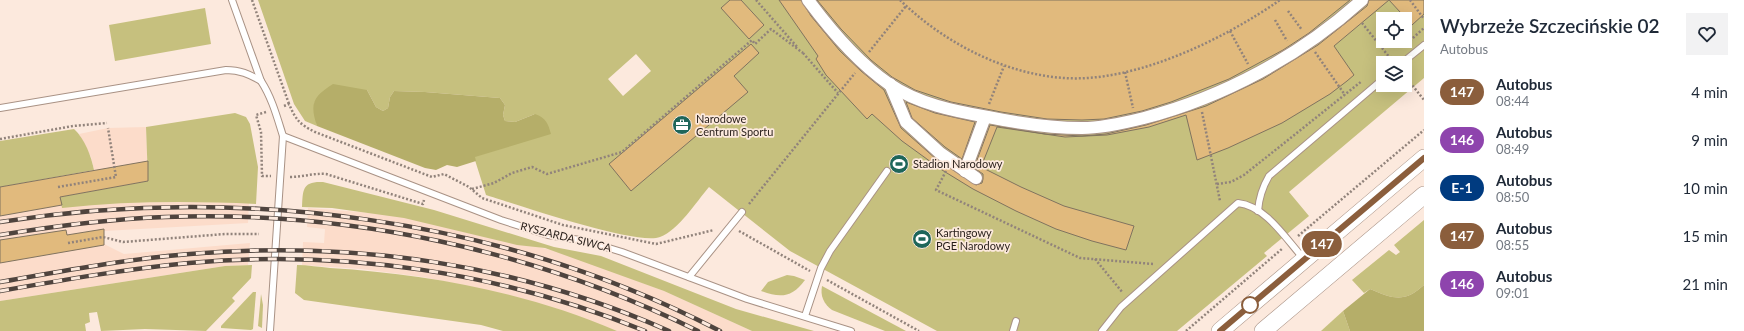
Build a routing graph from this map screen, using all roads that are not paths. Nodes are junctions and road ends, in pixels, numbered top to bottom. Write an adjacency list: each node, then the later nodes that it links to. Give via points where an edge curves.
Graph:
1 (232, 0): 6 (lane)
2 (808, 0): 7 (street, via 857,57)
3 (1362, 0): 10 (street, via 1320,34 1279,62 1239,83 1165,112 1124,123 1083,128)
4 (1424, 45): 5 (lane)
5 (1411, 56)
6 (261, 82): 9 (lane, via 248,73 226,70); 11 (lane, via 270,97)
7 (890, 84): 10 (street, via 922,101); 14 (street, via 906,122 940,153)
8 (1376, 85): 17 (lane, via 1269,176 1259,198)
9 (0, 108)
10 (985, 117): 14 (street)
11 (283, 136): 20 (lane, RYSZARDA SIWCA, via 501,220 548,235 586,241); 23 (lane)
12 (1424, 158): 19 (main road)
13 (887, 171): 21 (lane, via 830,251 818,275)
14 (965, 171): 15 (street)
15 (976, 178)
16 (1424, 195): 28 (main road)
17 (1258, 211): 19 (lane); 26 (lane, via 1247,204 1238,203 1129,300)
18 (742, 212): 20 (lane)
19 (1304, 259): 27 (main road)
20 (689, 277): 21 (lane, RYSZARDA SIWCA, via 747,299)
21 (805, 316): 24 (lane, RYSZARDA SIWCA)
22 (1016, 321): 25 (lane)
23 (270, 331)
24 (851, 331)
25 (1013, 331)
26 (1102, 331)
27 (1220, 331)
28 (1263, 331)

